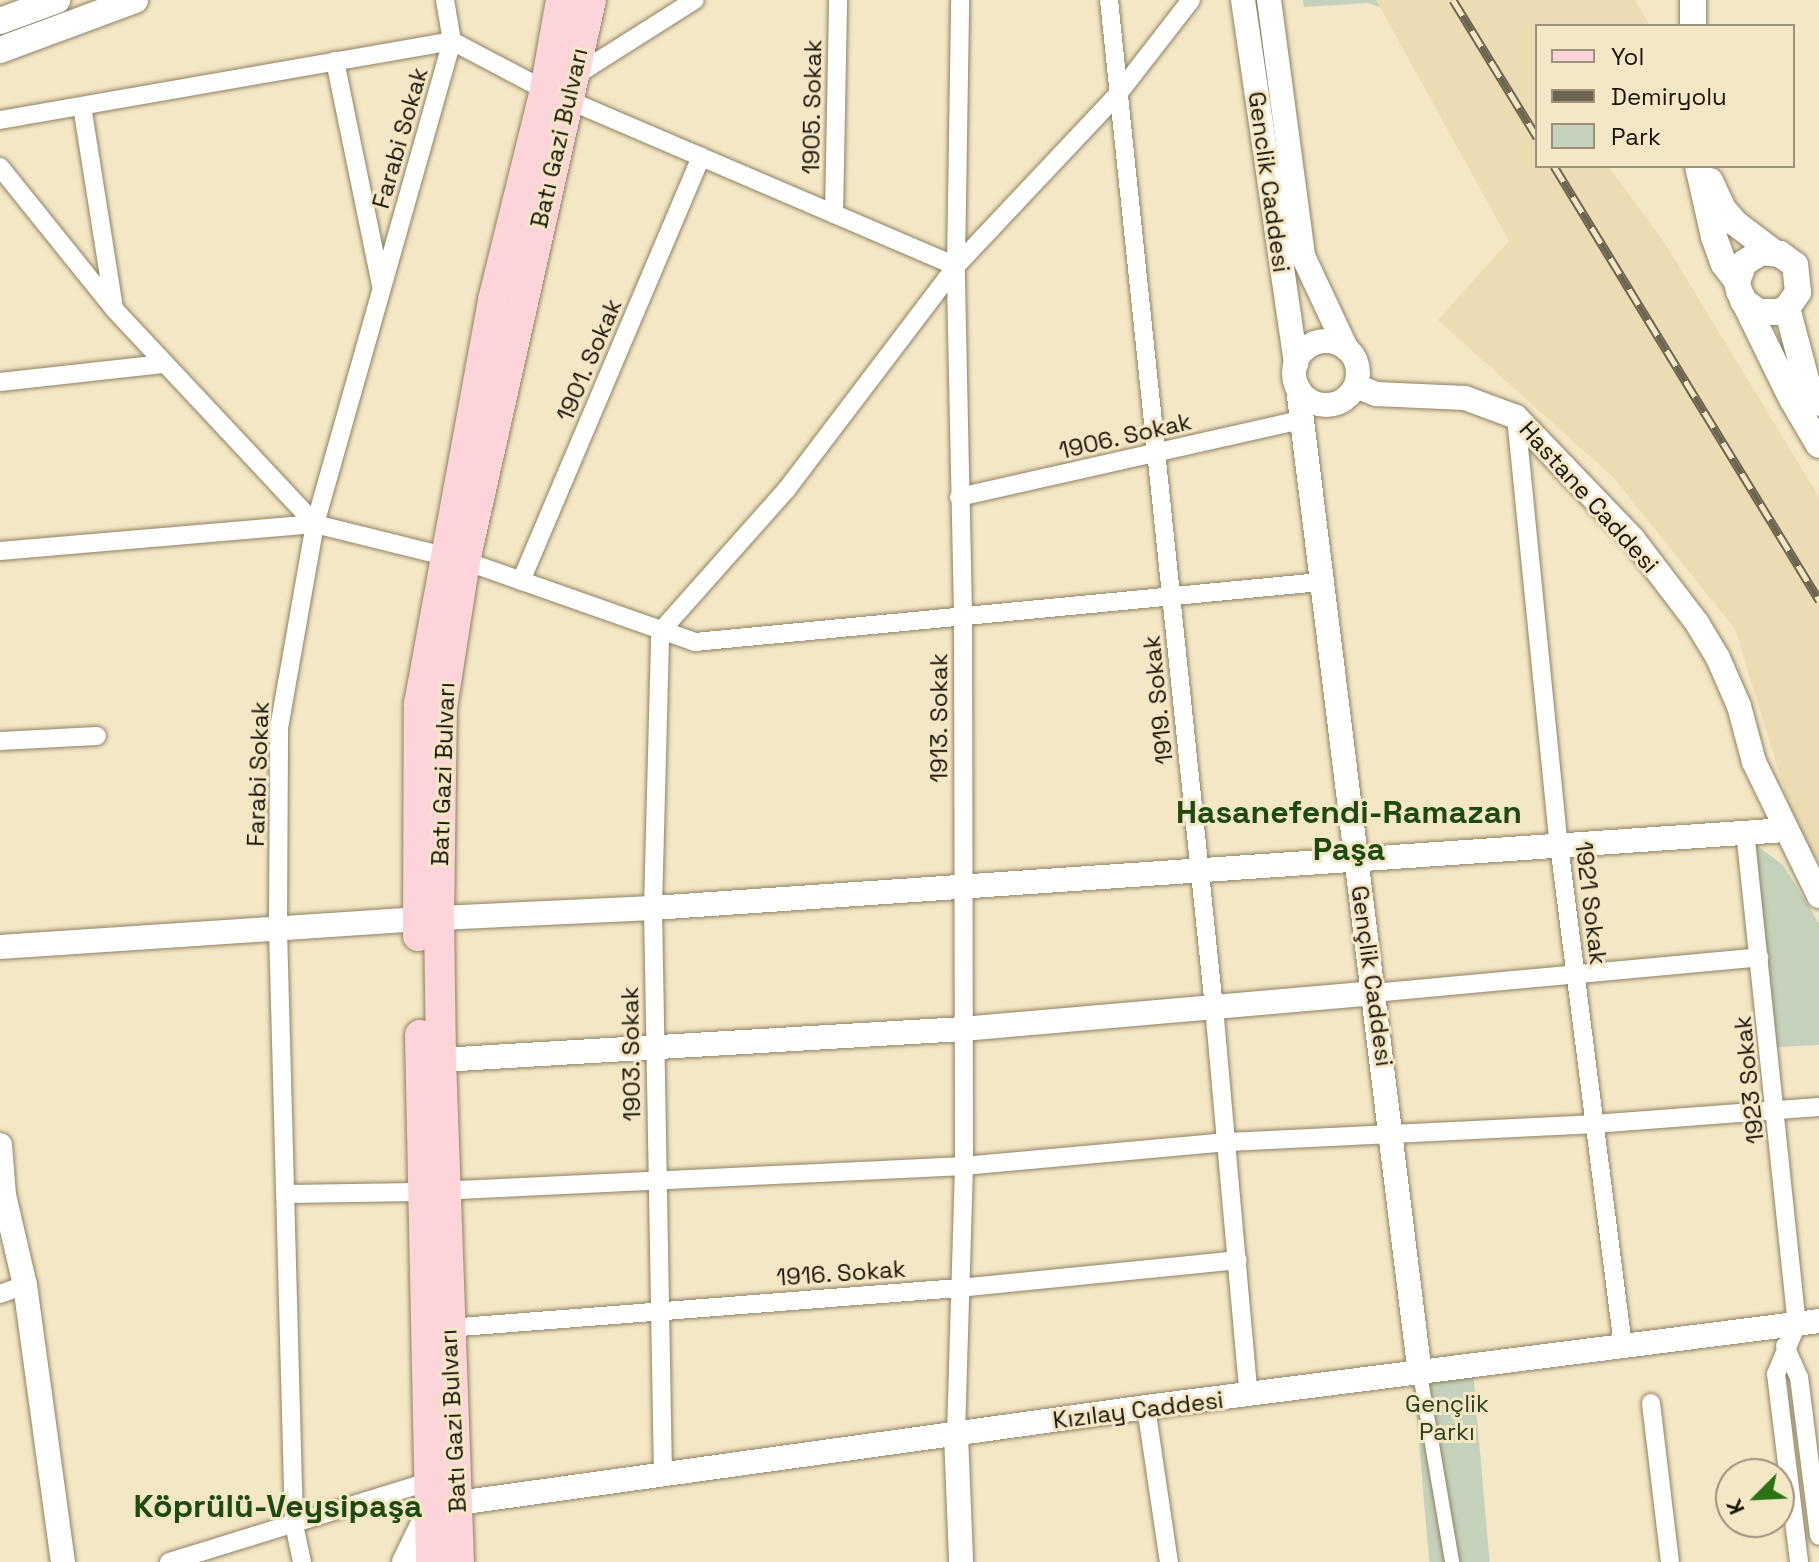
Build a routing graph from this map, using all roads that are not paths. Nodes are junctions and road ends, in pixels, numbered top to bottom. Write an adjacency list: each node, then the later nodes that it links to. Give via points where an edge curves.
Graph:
1 (135, 0): 17 (main road)
2 (445, 0): 16 (street, Farabi Sokak)
3 (561, 0): 19 (main road, Batı Gazi Bulvarı)
4 (591, 0): 19 (main road, Batı Gazi Bulvarı)
5 (695, 0): 19 (street)
6 (838, 0): 27 (street, 1905. Sokak)
7 (960, 0): 30 (street, 1913. Sokak)
8 (1109, 0): 20 (street, 1919. Sokak)
9 (1191, 0): 20 (street)
10 (1243, 0): 37 (street, Genclik Caddesi)
11 (1269, 0): 35 (street, Genclik Caddesi, via 1303,256)
12 (1693, 0): 15 (main road)
13 (50, 1): 14 (main road)
14 (0, 21)
15 (1693, 24)
16 (452, 41): 18 (street); 19 (street); 32 (street, Farabi Sokak)
17 (0, 50)
18 (335, 61): 21 (street); 32 (street)
19 (562, 89): 23 (street); 48 (main road, Batı Gazi Bulvarı, via 493,300)
20 (1118, 94): 30 (street); 44 (street, 1919. Sokak)
21 (82, 106): 22 (street); 34 (street)
22 (0, 120)
23 (701, 157): 27 (street); 49 (street, 1901. Sokak)
24 (0, 167): 34 (street)
25 (1700, 168): 31 (main road, via 1714,237)
26 (1701, 168): 28 (main road, via 1723,209 1752,239)
27 (834, 214): 30 (street)
28 (1780, 255): 29 (main road); 31 (main road, via 1752,256 1744,263); 33 (main road, via 1798,274)
29 (1819, 257)
30 (956, 266): 45 (street, 1913. Sokak); 53 (street, via 787,489)
31 (1740, 291): 33 (main road, via 1759,312 1778,312); 43 (main road)
32 (382, 292): 46 (street, Farabi Sokak)
33 (1802, 295): 40 (main road, via 1807,383)
34 (114, 309): 36 (street)
35 (1346, 348): 37 (street, via 1318,342 1302,353); 39 (street, via 1357,365)
36 (163, 364): 38 (street); 46 (street)
37 (1297, 376): 39 (street, via 1312,402 1322,405 1342,402); 42 (street, Gençlik Caddesi)
38 (0, 382)
39 (1356, 386): 41 (street, Hastane Caddesi, via 1376,394 1465,398)
40 (1819, 403)
41 (1516, 417): 56 (street, Hastane Caddesi, via 1633,539 1697,623 1739,706 1754,762); 58 (street, 1921 Sokak)
42 (1302, 420): 44 (street, 1906. Sokak); 50 (street, Gençlik Caddesi)
43 (1819, 445)
44 (1156, 453): 45 (street, 1906. Sokak); 51 (street, 1919. Sokak)
45 (959, 497): 52 (street, 1913. Sokak)
46 (315, 524): 47 (street); 48 (street); 65 (street, Farabi Sokak, via 279,728)
47 (0, 551)
48 (455, 560): 49 (street); 64 (main road, Batı Gazi Bulvarı)
49 (521, 581): 53 (street)
50 (1320, 582): 51 (street); 59 (street, Gençlik Caddesi)
51 (1172, 596): 52 (street); 60 (street, 1919. Sokak)
52 (963, 614): 53 (street, via 695,642); 61 (street, 1913. Sokak)
53 (660, 632): 63 (street, 1903. Sokak)
54 (97, 736): 55 (street)
55 (0, 741)
56 (1786, 830): 57 (street); 62 (street, Hastane Caddesi)
57 (1745, 831): 58 (street); 67 (street, 1923 Sokak)
58 (1559, 845): 59 (street); 68 (street, 1921 Sokak)
59 (1356, 858): 60 (street); 69 (street, Gençlik Caddesi)
60 (1199, 869): 61 (street); 70 (street, 1919. Sokak)
61 (963, 885): 63 (street); 71 (street, 1913. Sokak)
62 (1819, 896)
63 (653, 908): 64 (street); 72 (street, 1903. Sokak)
64 (428, 919): 65 (street); 73 (main road, Batı Gazi Bulvarı); 82 (main road, Batı Gazi Bulvarı)
65 (278, 930): 66 (street); 83 (street, Farabi Sokak)
66 (0, 947)
67 (1759, 957): 68 (street); 75 (street, 1923 Sokak)
68 (1576, 974): 69 (street); 76 (street, 1921 Sokak)
69 (1374, 993): 70 (street); 77 (street, Gençlik Caddesi)
70 (1214, 1007): 71 (street); 78 (street, 1919. Sokak)
71 (963, 1029): 72 (street); 80 (street, 1913. Sokak)
72 (654, 1047): 73 (street); 81 (street, 1903. Sokak)
73 (441, 1060): 82 (main road, Batı Gazi Bulvarı)
74 (1819, 1107): 75 (street)
75 (1777, 1110): 76 (street); 89 (street, 1923 Sokak)
76 (1593, 1124): 77 (street); 91 (street, 1921 Sokak)
77 (1393, 1134): 78 (street); 93 (street, Gençlik Caddesi)
78 (1227, 1142): 80 (street); 84 (street, 1919. Sokak)
79 (0, 1145): 85 (street, via 4,1195)
80 (964, 1166): 81 (street); 86 (street, 1913. Sokak)
81 (659, 1181): 82 (street); 88 (street, 1903. Sokak)
82 (436, 1190): 83 (street); 90 (main road, Batı Gazi Bulvarı); 99 (main road, Batı Gazi Bulvarı)
83 (287, 1194): 100 (street, Farabi Sokak)
84 (1238, 1260): 86 (street, 1916. Sokak); 94 (street, 1919. Sokak)
85 (25, 1285): 87 (street); 102 (street)
86 (959, 1288): 88 (street, 1916. Sokak); 97 (street, 1913. Sokak)
87 (0, 1294)
88 (660, 1312): 90 (street, 1916. Sokak); 98 (street, 1903. Sokak)
89 (1808, 1323): 91 (street, Kızılay Caddesi); 92 (street)
90 (448, 1328): 99 (main road, Batı Gazi Bulvarı)
91 (1623, 1346): 93 (street, Kızılay Caddesi)
92 (1785, 1346): 101 (street, via 1799,1377); 112 (street, via 1776,1374)
93 (1420, 1374): 94 (street, Kızılay Caddesi); 110 (street)
94 (1249, 1396): 96 (street, Kızılay Caddesi)
95 (1651, 1403): 111 (street)
96 (1146, 1407): 97 (street, Kızılay Caddesi); 109 (street)
97 (956, 1435): 98 (street, Kızılay Caddesi); 108 (street)
98 (663, 1476): 99 (street, Kızılay Caddesi)
99 (440, 1498): 100 (street); 105 (street); 106 (main road, Batı Gazi Bulvarı); 107 (main road, Batı Gazi Bulvarı)
100 (294, 1524): 103 (street); 104 (street, Farabi Sokak)
101 (1819, 1536)
102 (63, 1562)
103 (169, 1562)
104 (302, 1562)
105 (404, 1562)
106 (431, 1562)
107 (459, 1562)
108 (961, 1562)
109 (1169, 1562)
110 (1452, 1562)
111 (1670, 1562)
112 (1799, 1562)

